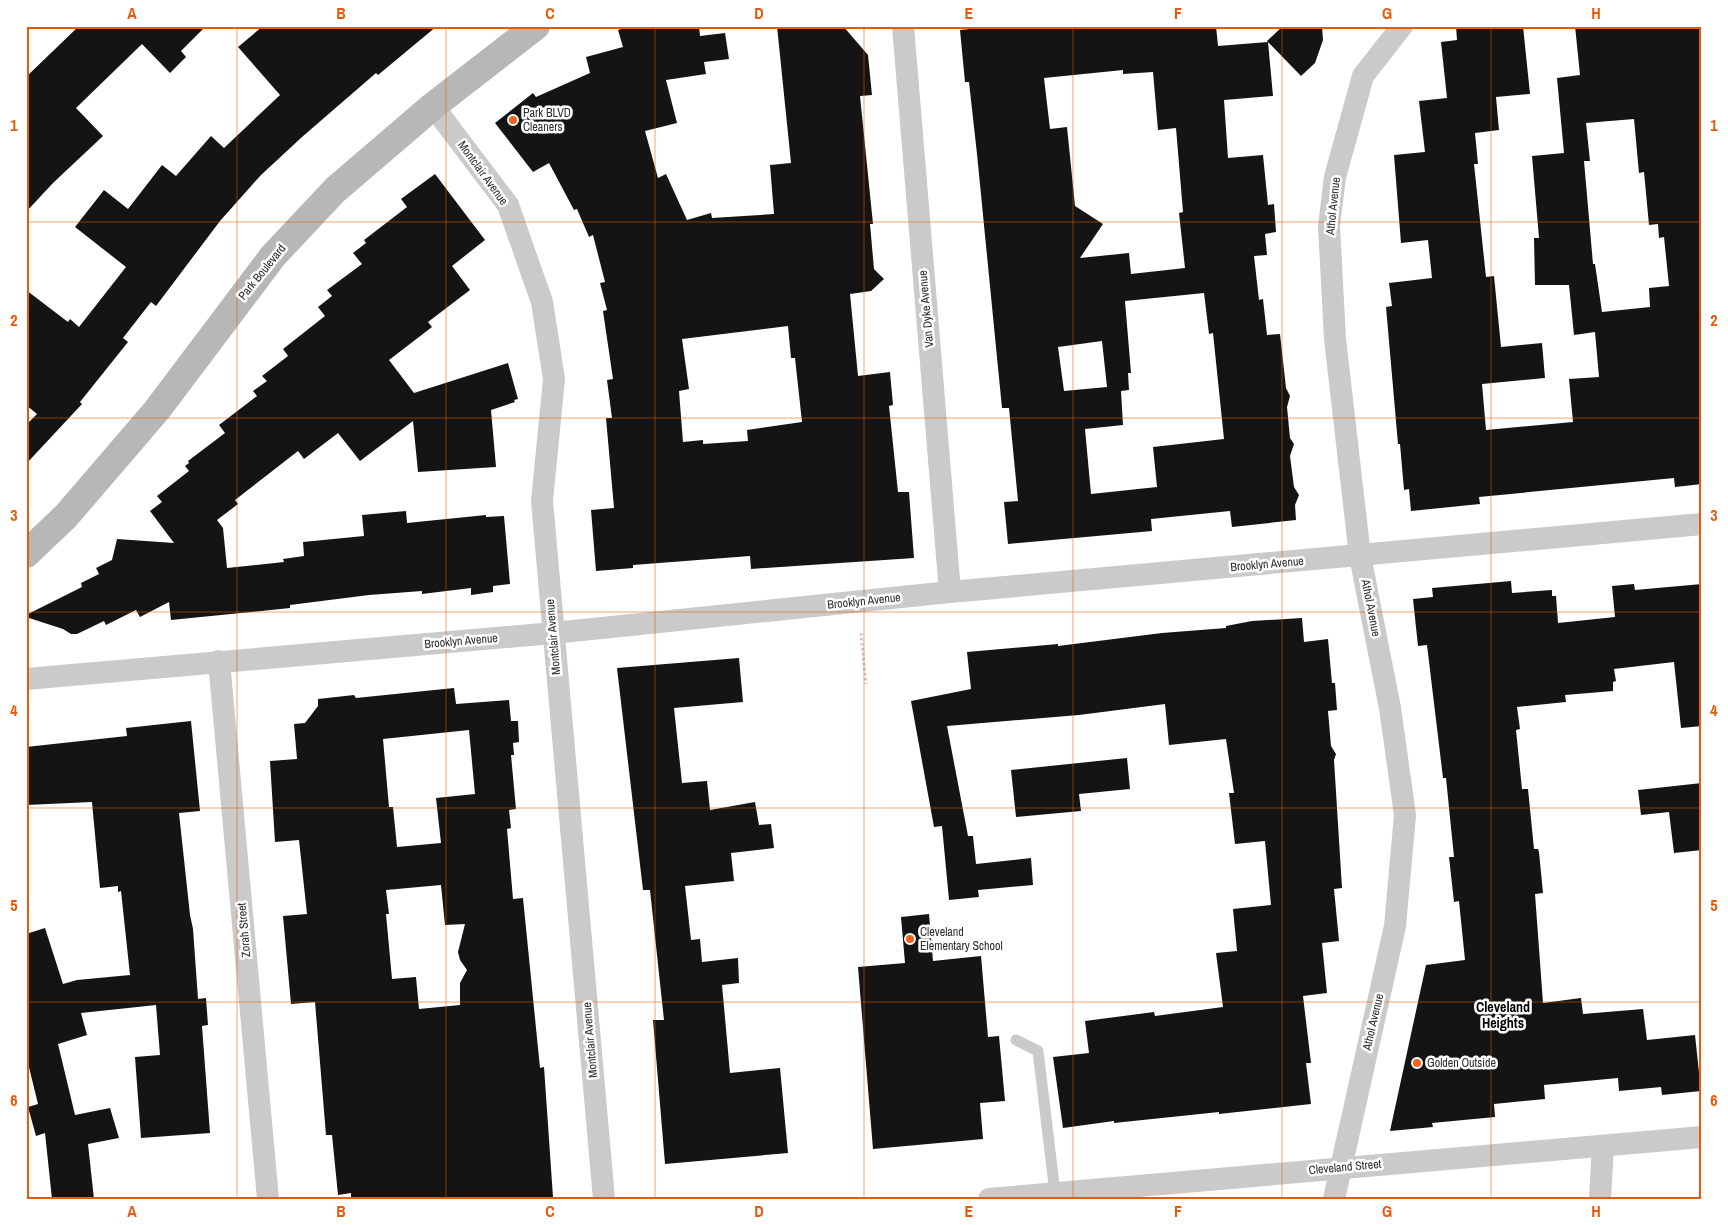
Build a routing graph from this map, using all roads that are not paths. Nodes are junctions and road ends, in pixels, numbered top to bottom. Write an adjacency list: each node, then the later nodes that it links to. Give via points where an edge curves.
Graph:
1 (536, 26): 4 (main road, Park Boulevard)
2 (903, 26): 8 (street, Van Dyke Avenue)
3 (1402, 26): 7 (street, Athol Avenue, via 1364,76 1335,177 1329,226 1334,339)
4 (433, 106): 6 (main road, Park Boulevard, via 335,190 273,256 157,410 66,516); 9 (street, Montclair Avenue, via 508,205 542,302 554,380 542,501)
5 (1702, 524): 7 (street, Brooklyn Avenue)
6 (26, 554)
7 (1360, 556): 8 (street, Brooklyn Avenue); 15 (street, Athol Avenue, via 1390,708 1405,816 1395,926)
8 (950, 592): 9 (street, Brooklyn Avenue)
9 (553, 633): 10 (street, Brooklyn Avenue); 18 (street, Montclair Avenue)
10 (219, 662): 11 (street, Brooklyn Avenue); 17 (street, Zorah Street)
11 (26, 679)
12 (1016, 1040): 16 (lane, via 1038,1051)
13 (1702, 1137): 14 (street, Cleveland Street)
14 (1603, 1146): 15 (street, Cleveland Street); 21 (street)
15 (1339, 1167): 16 (street, Cleveland Street); 20 (street, Athol Avenue)
16 (1056, 1193): 19 (street, Cleveland Street)
17 (268, 1199)
18 (604, 1199)
19 (989, 1199)
20 (1334, 1199)
21 (1600, 1199)

